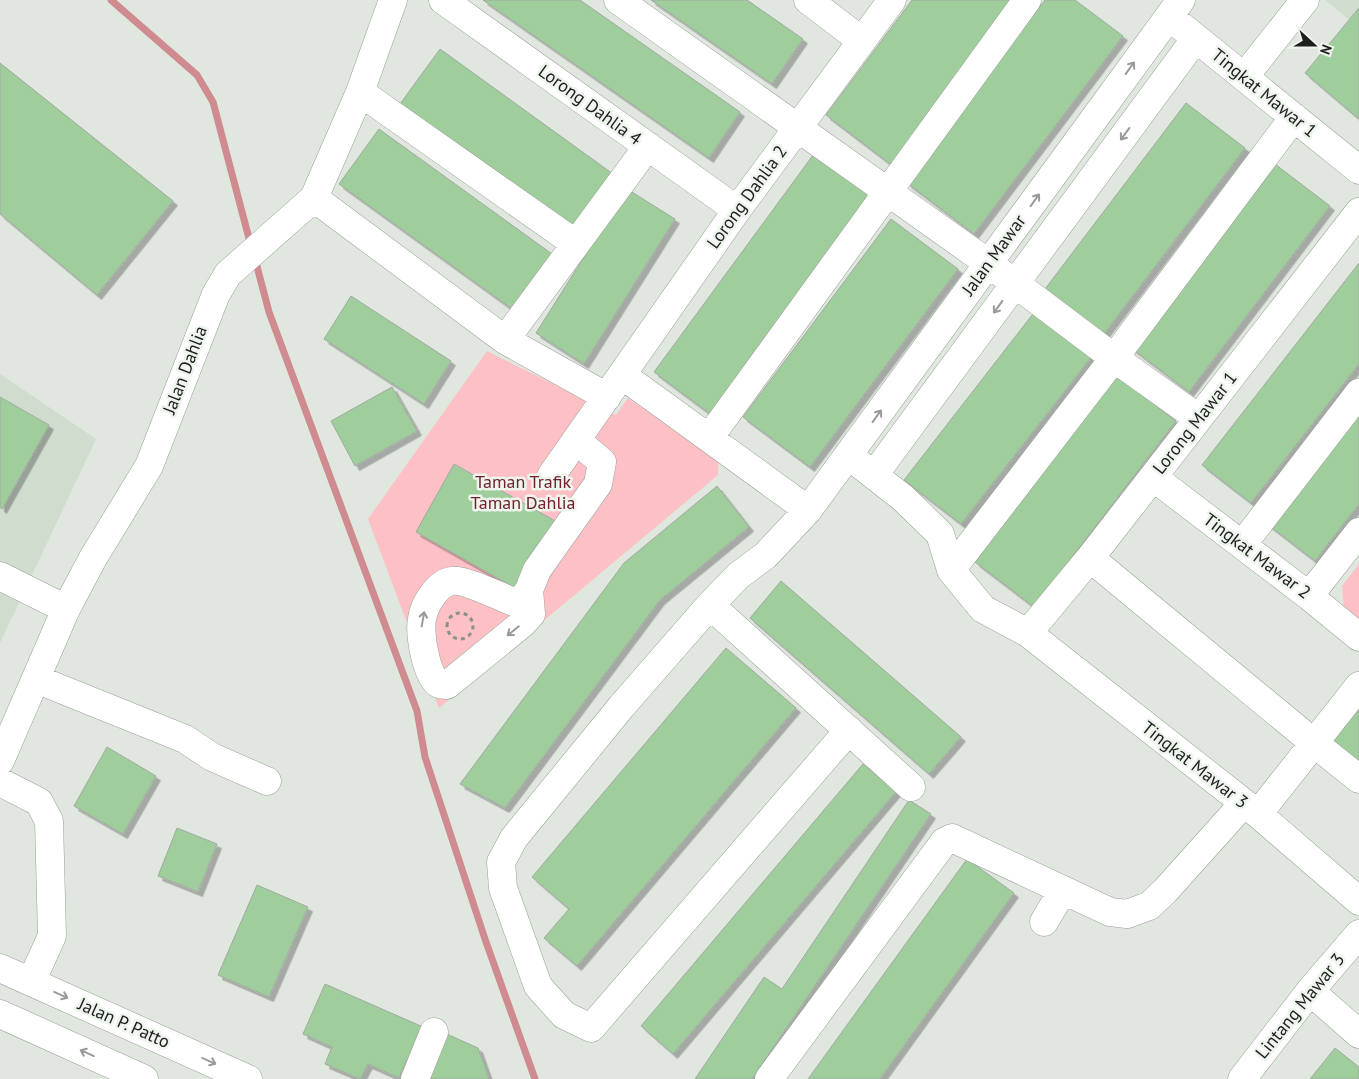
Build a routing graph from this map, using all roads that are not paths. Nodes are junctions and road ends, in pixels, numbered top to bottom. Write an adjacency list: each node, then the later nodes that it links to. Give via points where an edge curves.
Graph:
1 (393, 0): 12 (street, Jalan Dahlia)
2 (443, 0): 15 (street, Lorong Dahlia 4)
3 (618, 0): 14 (street)
4 (808, 0): 10 (street)
5 (892, 0): 10 (street, Lorong Dahlia 2)
6 (1026, 0): 17 (street)
7 (1305, 0): 11 (street)
8 (1171, 7): 9 (street, Tingkat Mawar 1); 22 (street, Jalan Mawar, one-way to 8)
9 (1196, 38): 11 (street, Tingkat Mawar 1); 23 (street, one-way to 23)
10 (862, 41): 14 (street, Lorong Dahlia 2)
11 (1244, 77): 13 (street, Tingkat Mawar 1)
12 (360, 92): 18 (street, Jalan Dahlia); 21 (street)
13 (1294, 118): 16 (street, Tingkat Mawar 1); 25 (street)
14 (798, 128): 17 (street); 19 (street, Lorong Dahlia 2)
15 (648, 146): 19 (street, Lorong Dahlia 4); 21 (street)
16 (1359, 170)
17 (888, 192): 22 (street); 29 (street)
18 (314, 198): 24 (street); 44 (street, Jalan Dahlia, via 228,274 206,317 149,466)
19 (737, 210): 26 (street, Lorong Dahlia 2)
20 (1359, 212): 28 (street, Lorong Mawar 1)
21 (576, 244): 24 (street)
22 (988, 263): 23 (street); 31 (street, Jalan Mawar, one-way to 22)
23 (1015, 283): 25 (street); 32 (street, one-way to 32)
24 (505, 340): 26 (street)
25 (1114, 358): 28 (street); 39 (street)
26 (614, 386): 29 (street); 30 (street, Lorong Dahlia 2)
27 (1359, 393): 37 (street)
28 (1198, 418): 34 (street, Lorong Mawar 1)
29 (709, 438): 35 (street)
30 (576, 440): 33 (street, Lorong Dahlia 2); 41 (street, via 602,462 598,484 537,570)
31 (848, 455): 32 (street); 35 (street, Jalan Mawar)
32 (874, 475): 39 (street, via 940,534)
33 (551, 476)
34 (1153, 477): 37 (street, Tingkat Mawar 2); 38 (street, Lorong Mawar 1)
35 (808, 510): 43 (street, Jalan Mawar, via 766,555 738,576)
36 (1359, 532): 42 (street)
37 (1242, 545): 42 (street, Tingkat Mawar 2)
38 (1090, 558): 45 (street, Lorong Mawar 1); 50 (street)
39 (951, 570): 45 (street, Tingkat Mawar 3, via 983,608)
40 (0, 576): 44 (street)
41 (529, 590): 41 (street, one-way to 41, via 531,614 523,623 447,685 439,684 433,678 423,648 422,619 434,593 452,581 461,582 514,602 521,601)
42 (1309, 596): 46 (street, Tingkat Mawar 2)
43 (710, 605): 49 (street); 49 (street, Jalan Mawar, via 514,838 501,862 503,888 538,986 564,1015 592,1028)
44 (66, 609): 47 (street, Jalan Dahlia)
45 (1028, 633): 56 (street, Tingkat Mawar 3)
46 (1359, 637)
47 (36, 678): 51 (street, Jalan Dahlia); 53 (street, via 185,739 212,757)
48 (1359, 686): 50 (street)
49 (849, 730): 55 (street)
50 (1314, 743): 52 (street); 56 (street)
51 (0, 761)
52 (1359, 779)
53 (267, 781)
54 (0, 782): 62 (street, via 39,802 49,821 52,936)
55 (911, 787)
56 (1251, 809): 57 (street, via 1148,906 1127,914 1110,912); 58 (street, Tingkat Mawar 3)
57 (1064, 890): 59 (street); 70 (street, via 952,838 944,842)
58 (1359, 901)
59 (1044, 922)
60 (1359, 934): 63 (street, Lintang Mawar 3)
61 (0, 968): 62 (street, Jalan P. Patto)
62 (31, 982): 68 (street, Jalan P. Patto, one-way to 68)
63 (1310, 991): 66 (street); 71 (street, Lintang Mawar 3)
64 (0, 1014): 67 (street, one-way to 64)
65 (434, 1032): 69 (street)
66 (1359, 1034)
67 (144, 1079)
68 (248, 1079)
69 (415, 1079)
70 (769, 1079)
71 (1242, 1079)

